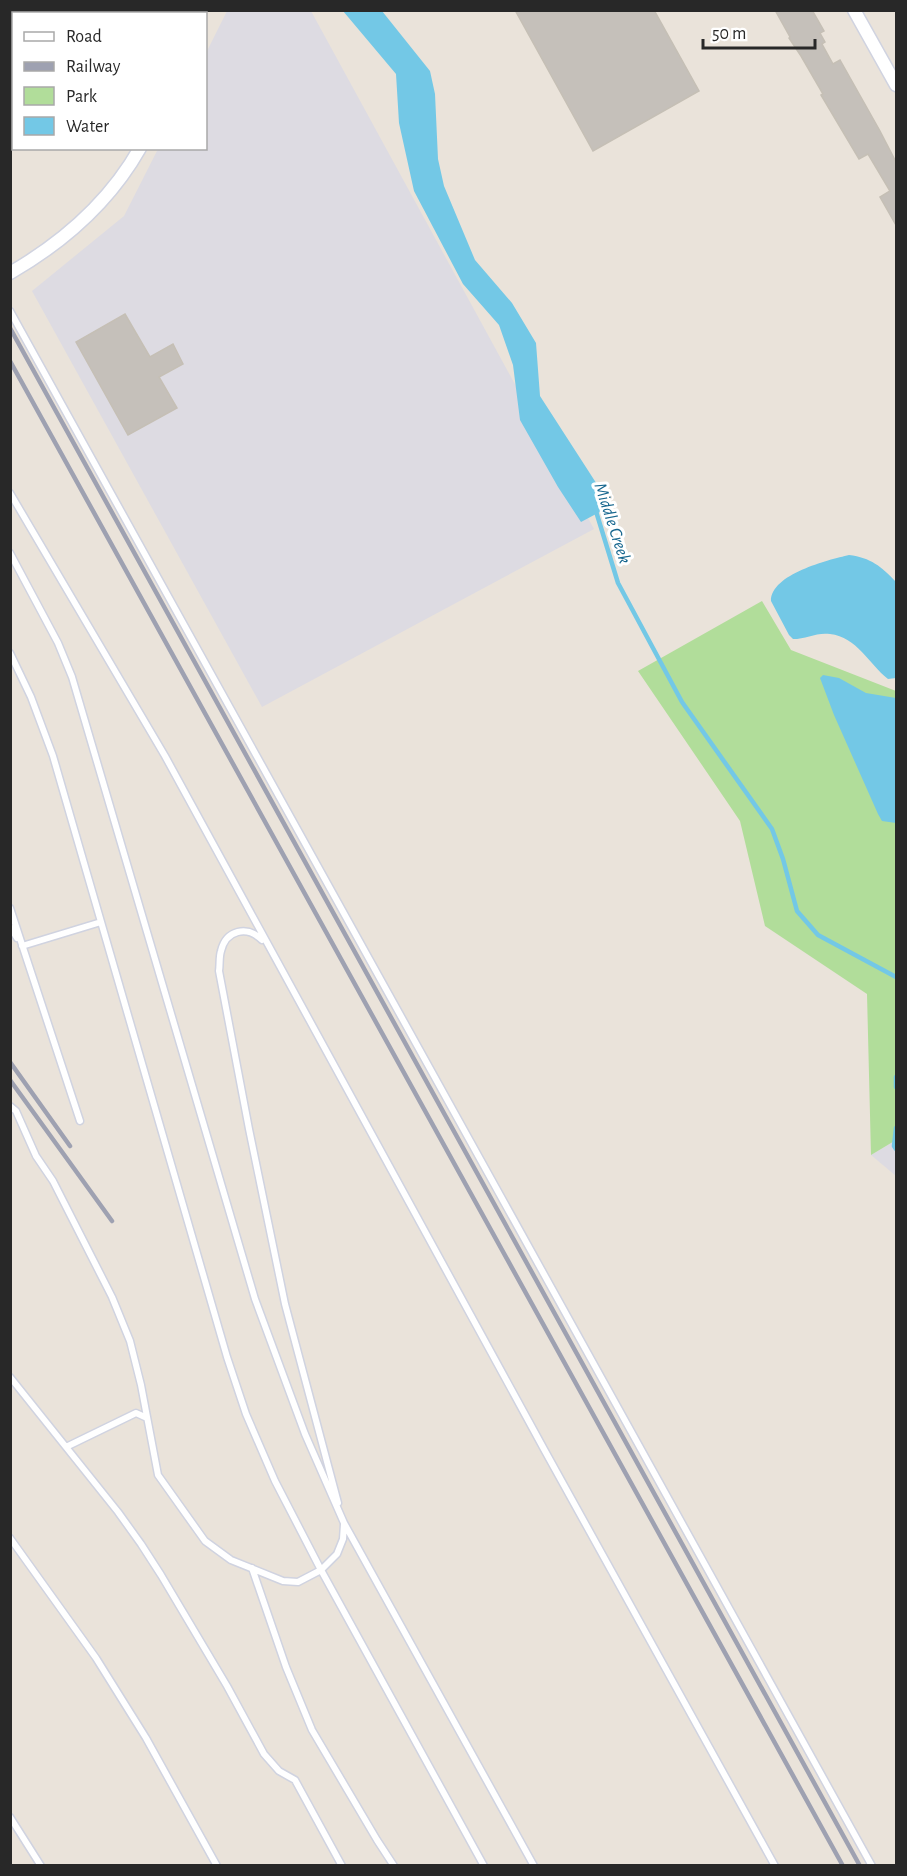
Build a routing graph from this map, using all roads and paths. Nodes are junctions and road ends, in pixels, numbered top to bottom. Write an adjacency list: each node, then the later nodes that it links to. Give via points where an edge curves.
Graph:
1 (855, 10): 2 (street)
2 (897, 85)
3 (139, 150): 4 (street, via 86,217)
4 (10, 273)
5 (10, 311): 31 (lane)
6 (10, 493): 12 (lane, via 160,746)
7 (10, 553): 19 (lane, via 72,677 255,1299 305,1434)
8 (10, 653): 10 (lane, via 53,756)
9 (10, 908): 13 (lane)
10 (101, 922): 13 (lane); 22 (lane, via 246,1414)
11 (10, 927): 13 (lane)
12 (267, 944): 19 (lane, via 255,932 235,933 226,939 220,951 219,971 285,1304); 30 (lane)
13 (22, 946): 15 (lane)
14 (10, 1106): 17 (lane, via 112,1297 130,1341)
15 (80, 1121)
16 (10, 1377): 18 (lane)
17 (147, 1418): 18 (lane, via 136,1413); 21 (lane, via 158,1475 186,1516 205,1541 231,1560)
18 (66, 1447): 26 (lane, via 156,1567 264,1754 279,1771 295,1780)
19 (344, 1523): 22 (lane, via 337,1554); 29 (lane)
20 (10, 1538): 25 (lane, via 96,1658)
21 (252, 1568): 22 (lane, via 283,1581 298,1582); 27 (lane, via 312,1730)
22 (321, 1570): 28 (lane)
23 (10, 1817): 24 (lane)
24 (41, 1866)
25 (217, 1866)
26 (342, 1866)
27 (394, 1866)
28 (484, 1866)
29 (534, 1866)
30 (775, 1866)
31 (872, 1866)

